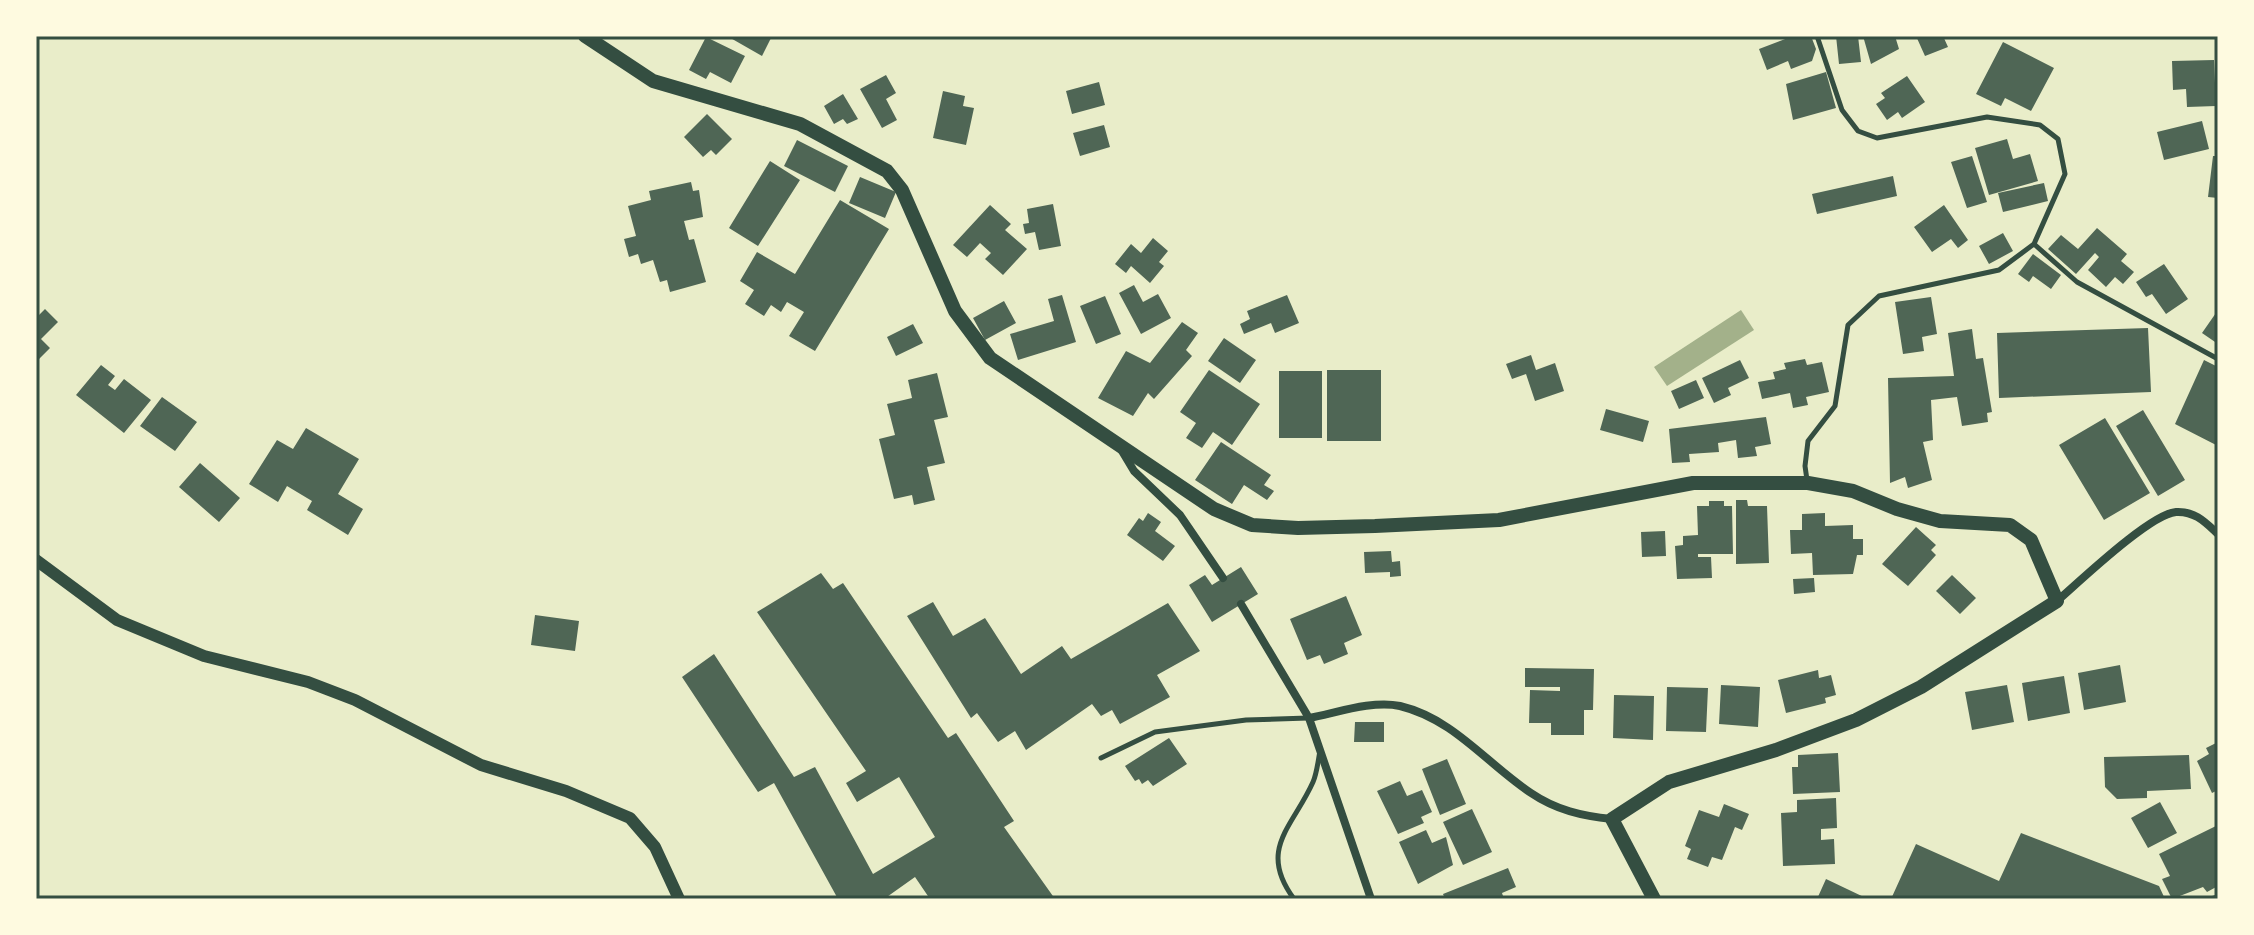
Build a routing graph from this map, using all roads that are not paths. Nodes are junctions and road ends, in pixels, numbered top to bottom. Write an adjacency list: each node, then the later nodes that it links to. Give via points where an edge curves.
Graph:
1 (585, 36): 5 (main road, via 653,81 800,124 887,171 902,190 955,311 990,358)
2 (1817, 36): 3 (lane, via 1842,110 1858,131 1877,138 1987,117 2040,125 2058,139 2065,174)
3 (2034, 244): 4 (lane, via 2077,282); 6 (lane, via 1999,270 1879,296 1848,325 1835,406 1808,441)
4 (2218, 359)
5 (1116, 441): 6 (main road, via 1214,509 1252,525 1298,528 1499,520 1693,483); 9 (street, via 1134,471 1180,515)
6 (1808, 483): 10 (main road, via 1853,491 1940,521 2010,525 2031,540)
7 (2218, 534): 10 (street, via 2197,515 2173,512)
8 (36, 560): 17 (street, via 117,620 204,656 308,682 355,700 481,765 630,818 655,847)
9 (1223, 578)
10 (2057, 601): 15 (main road, via 1921,687 1856,720 1669,782)
11 (1241, 604): 12 (street)
12 (1309, 718): 13 (street); 14 (lane, via 1155,732); 15 (street, via 1397,705 1441,721 1531,794 1581,816)
13 (1320, 746): 18 (lane, via 1314,780 1276,852 1282,883); 19 (street)
14 (1101, 758)
15 (1612, 819): 20 (main road)
16 (2218, 897): 21 (lane)
17 (679, 899)
18 (1294, 899)
19 (1371, 899)
20 (1654, 899)
21 (2211, 899)

